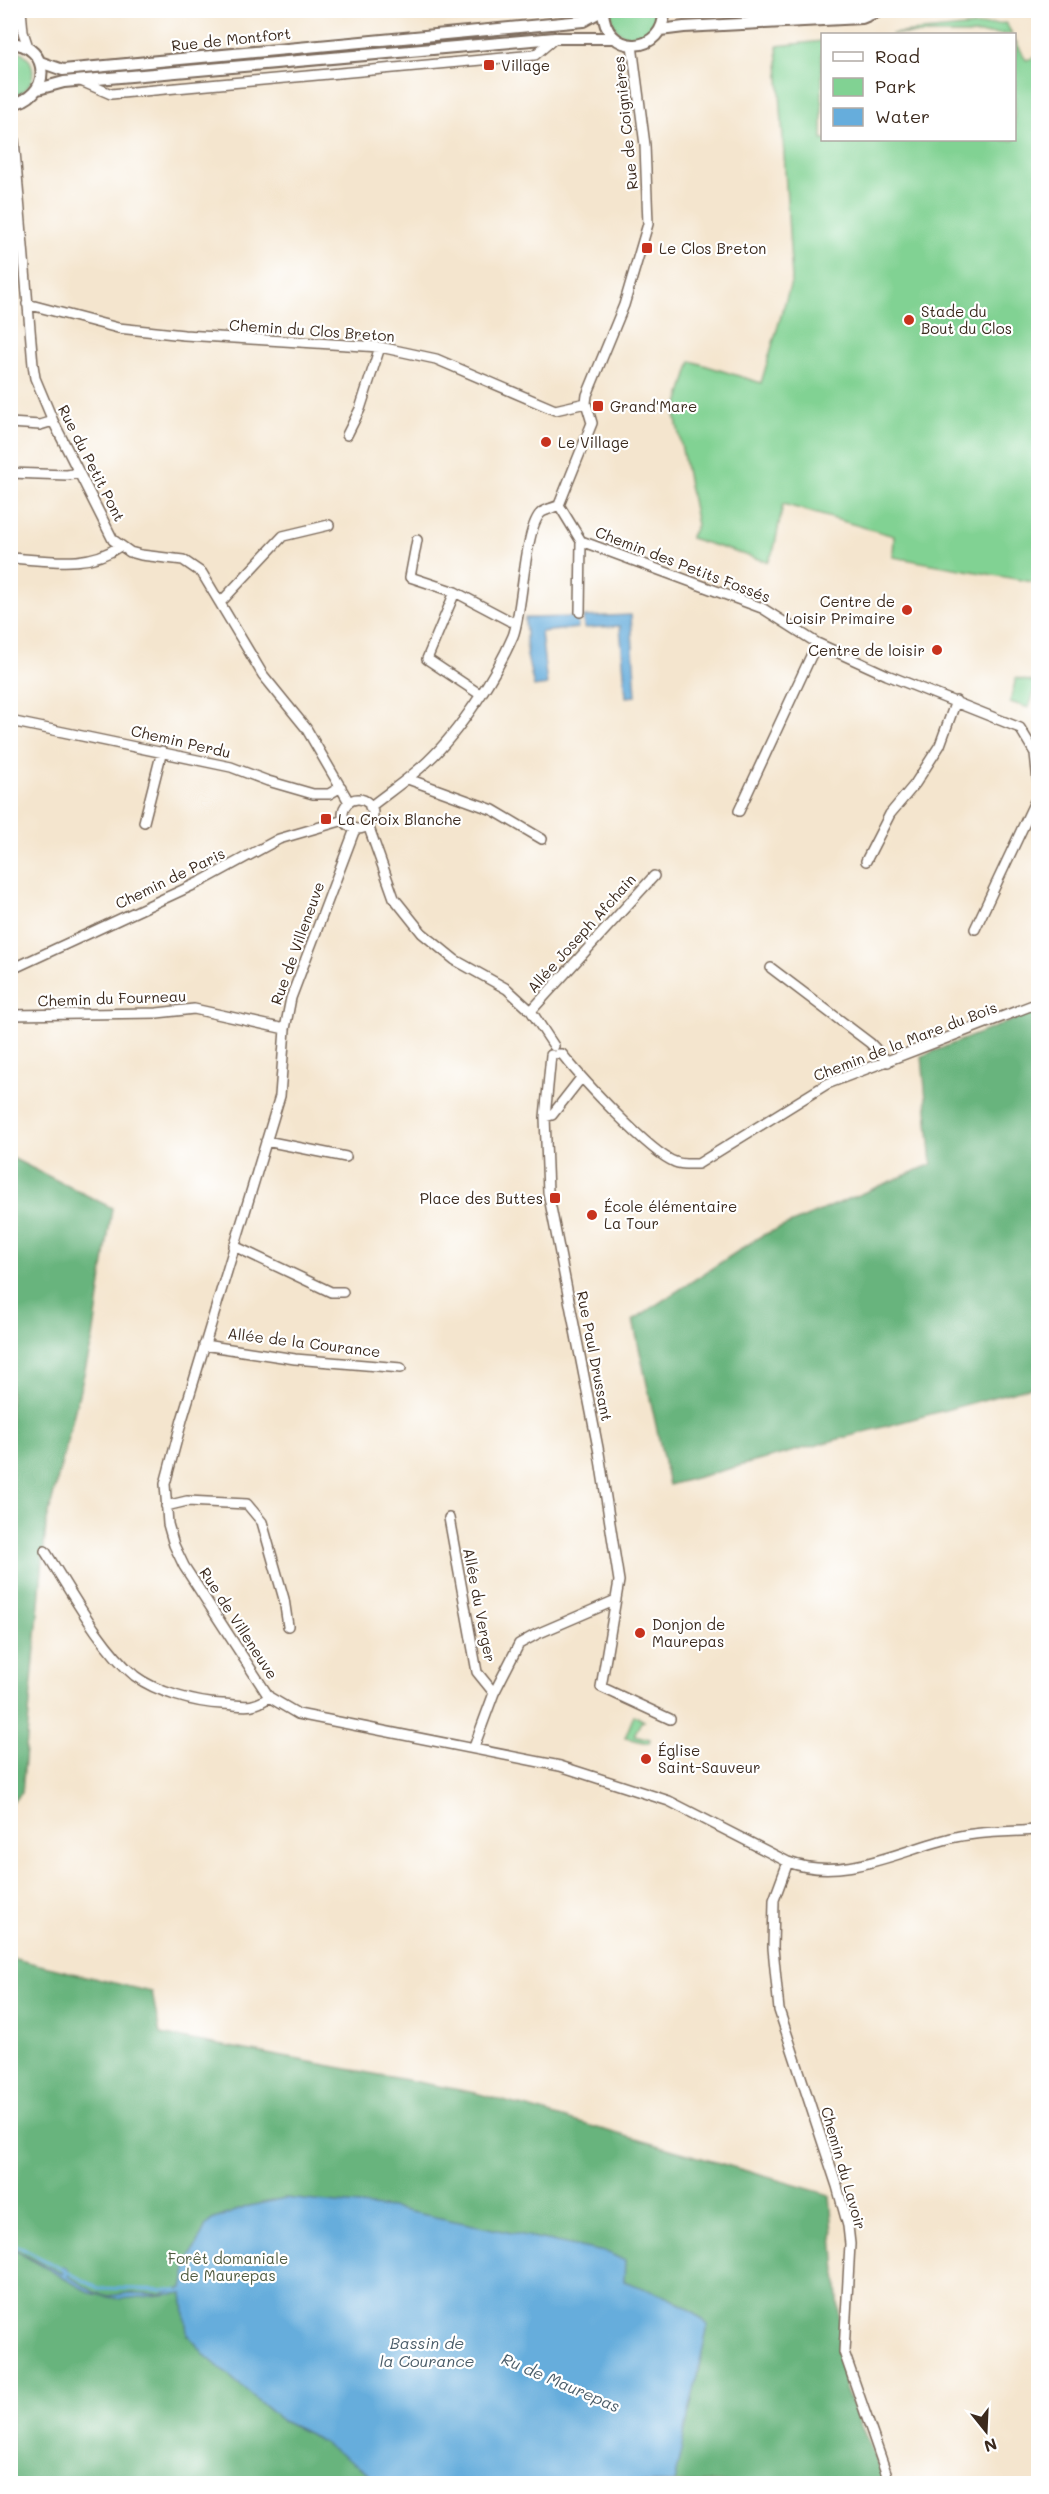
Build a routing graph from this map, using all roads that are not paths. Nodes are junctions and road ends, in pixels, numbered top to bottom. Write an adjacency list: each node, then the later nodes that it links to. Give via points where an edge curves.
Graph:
1 (16, 10): 8 (street)
2 (21, 10): 14 (street)
3 (603, 10): 11 (street); 15 (street, Rue de Montfort, via 583,21 75,69 52,68)
4 (664, 10): 9 (street)
5 (722, 10): 7 (street)
6 (881, 10): 7 (street, via 862,18)
7 (804, 21): 9 (street)
8 (10, 22)
9 (660, 30): 13 (street, via 648,42)
10 (555, 38): 11 (street, Rue de Montfort); 16 (street, Rue de Montfort); 16 (street, via 535,55 111,94)
11 (613, 38): 13 (street)
12 (10, 43): 14 (street)
13 (632, 45): 21 (street, Rue de Coignières, via 645,145 648,224 624,305)
14 (28, 47): 15 (street)
15 (40, 62): 17 (street)
16 (81, 81): 17 (street, Rue de Montfort)
17 (38, 89): 18 (street, Rue de Montfort, via 22,102)
18 (11, 104): 19 (street, Rue du Petit Pont)
19 (27, 304): 20 (street, Chemin du Clos Breton, via 140,330); 22 (street, Rue du Petit Pont, via 35,378)
20 (380, 347): 21 (street, Chemin du Clos Breton, via 436,359 555,410); 24 (street, via 360,410)
21 (586, 402): 27 (street, via 592,423)
22 (53, 421): 23 (street, via 40,425); 25 (street, Rue du Petit Pont)
23 (10, 423)
24 (347, 435)
25 (79, 472): 26 (street, via 67,476); 31 (street, Rue du Petit Pont, via 113,540)
26 (10, 473)
27 (559, 506): 30 (street, Chemin des Petits Fossés); 36 (street, via 536,520)
28 (329, 525): 34 (street, via 283,536)
29 (417, 540): 33 (street, via 410,577)
30 (581, 541): 35 (street); 37 (street, Chemin des Petits Fossés, via 762,608)
31 (120, 546): 32 (street, via 93,560); 34 (street, via 141,555 183,560 202,573)
32 (10, 558)
33 (455, 592): 36 (street); 38 (street, via 427,659)
34 (220, 603): 44 (street, via 263,675 306,728)
35 (580, 612)
36 (516, 622): 38 (street)
37 (817, 643): 39 (street, Chemin des Petits Fossés); 48 (street)
38 (481, 695): 42 (street, via 452,734)
39 (956, 701): 43 (street, Chemin des Petits Fossés, via 1020,728 1035,753); 54 (street, via 940,745 890,814)
40 (10, 721): 41 (street, Chemin Perdu)
41 (162, 751): 44 (street, Chemin Perdu, via 231,767 313,794 329,794); 50 (street)
42 (408, 779): 47 (street); 53 (street, via 493,810)
43 (1038, 782)
44 (341, 787): 46 (street)
45 (1038, 795): 56 (street)
46 (349, 802): 47 (street, via 363,801); 49 (street, via 344,808)
47 (370, 807): 51 (street)
48 (740, 811)
49 (344, 820): 52 (street); 58 (street, Chemin de Paris, via 279,839 202,881)
50 (144, 822)
51 (368, 825): 52 (street); 60 (street, via 394,898 422,933 455,960 507,989)
52 (355, 829): 62 (street, Rue de Villeneuve, via 291,998)
53 (542, 839)
54 (866, 861)
55 (654, 876): 60 (street, Allée Joseph Afchain)
56 (975, 929)
57 (771, 968): 64 (street, via 870,1043)
58 (10, 970)
59 (1038, 1003): 64 (street, Chemin de la Mare du Bois)
60 (531, 1011): 63 (street)
61 (10, 1015): 62 (street, Chemin du Fourneau, via 194,1009)
62 (285, 1029): 67 (street, Rue de Villeneuve, via 280,1096)
63 (554, 1051): 65 (street, via 562,1054); 66 (street)
64 (888, 1062): 65 (street, Chemin de la Mare du Bois, via 827,1084 698,1164 678,1163 653,1148)
65 (582, 1078): 66 (street, via 552,1115)
66 (545, 1117): 76 (street, Rue Paul Drussant, via 548,1192 601,1465 619,1581)
67 (266, 1141): 68 (street); 69 (street, Rue de Villeneuve)
68 (346, 1157)
69 (234, 1246): 70 (street, via 331,1292); 71 (street, Rue de Villeneuve)
70 (343, 1292)
71 (204, 1345): 72 (street, Allée de la Courance, via 295,1359); 73 (street, Rue de Villeneuve, via 165,1484)
72 (401, 1368)
73 (166, 1506): 77 (street, via 187,1501 247,1504 262,1522); 79 (street, Rue de Villeneuve, via 174,1545 184,1566)
74 (449, 1518): 78 (street, Allée du Verger, via 477,1672)
75 (45, 1551): 79 (street, via 111,1653 137,1678 204,1703 257,1706)
76 (616, 1600): 78 (street, via 519,1644); 80 (street, Rue Paul Drussant, via 601,1687)
77 (288, 1626)
78 (494, 1693): 81 (street)
79 (269, 1697): 81 (street, Rue de Villeneuve, via 298,1714 330,1722)
80 (670, 1719)
81 (474, 1747): 83 (street, Rue de Villeneuve, via 560,1766 659,1797)
82 (1038, 1830): 83 (street, Rue de Villeneuve, via 953,1838 851,1866 818,1868)
83 (788, 1862): 84 (street, Chemin du Lavoir, via 774,1900 773,1948 779,2010 848,2226 844,2352)
84 (890, 2484)

